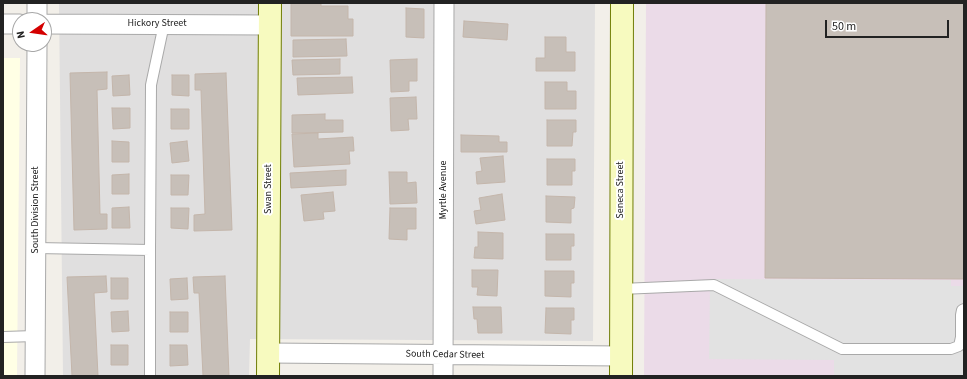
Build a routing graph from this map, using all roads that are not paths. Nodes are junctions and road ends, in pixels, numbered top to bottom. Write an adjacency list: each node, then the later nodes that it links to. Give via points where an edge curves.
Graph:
1 (270, 3): 6 (main road, Swan Street)
2 (444, 3): 15 (street, Myrtle Avenue)
3 (622, 3): 10 (main road, Seneca Street)
4 (52, 24): 5 (street, Hickory Street)
5 (164, 24): 6 (street, Hickory Street); 9 (lane, via 151,85)
6 (270, 25): 14 (main road, Swan Street)
7 (37, 52): 8 (street, South Division Street)
8 (36, 248): 9 (lane); 12 (street, South Division Street)
9 (150, 250): 18 (lane)
10 (621, 289): 11 (lane, via 714,285 842,349 951,350 959,346 961,315); 16 (main road, Seneca Street)
11 (964, 309)
12 (35, 336): 13 (lane); 17 (street, South Division Street)
13 (3, 337)
14 (268, 353): 15 (street, South Cedar Street); 19 (main road, Swan Street)
15 (444, 355): 16 (street, South Cedar Street); 20 (street, Myrtle Avenue)
16 (621, 366)
17 (35, 376)
18 (150, 376)
19 (268, 376)
20 (444, 376)

